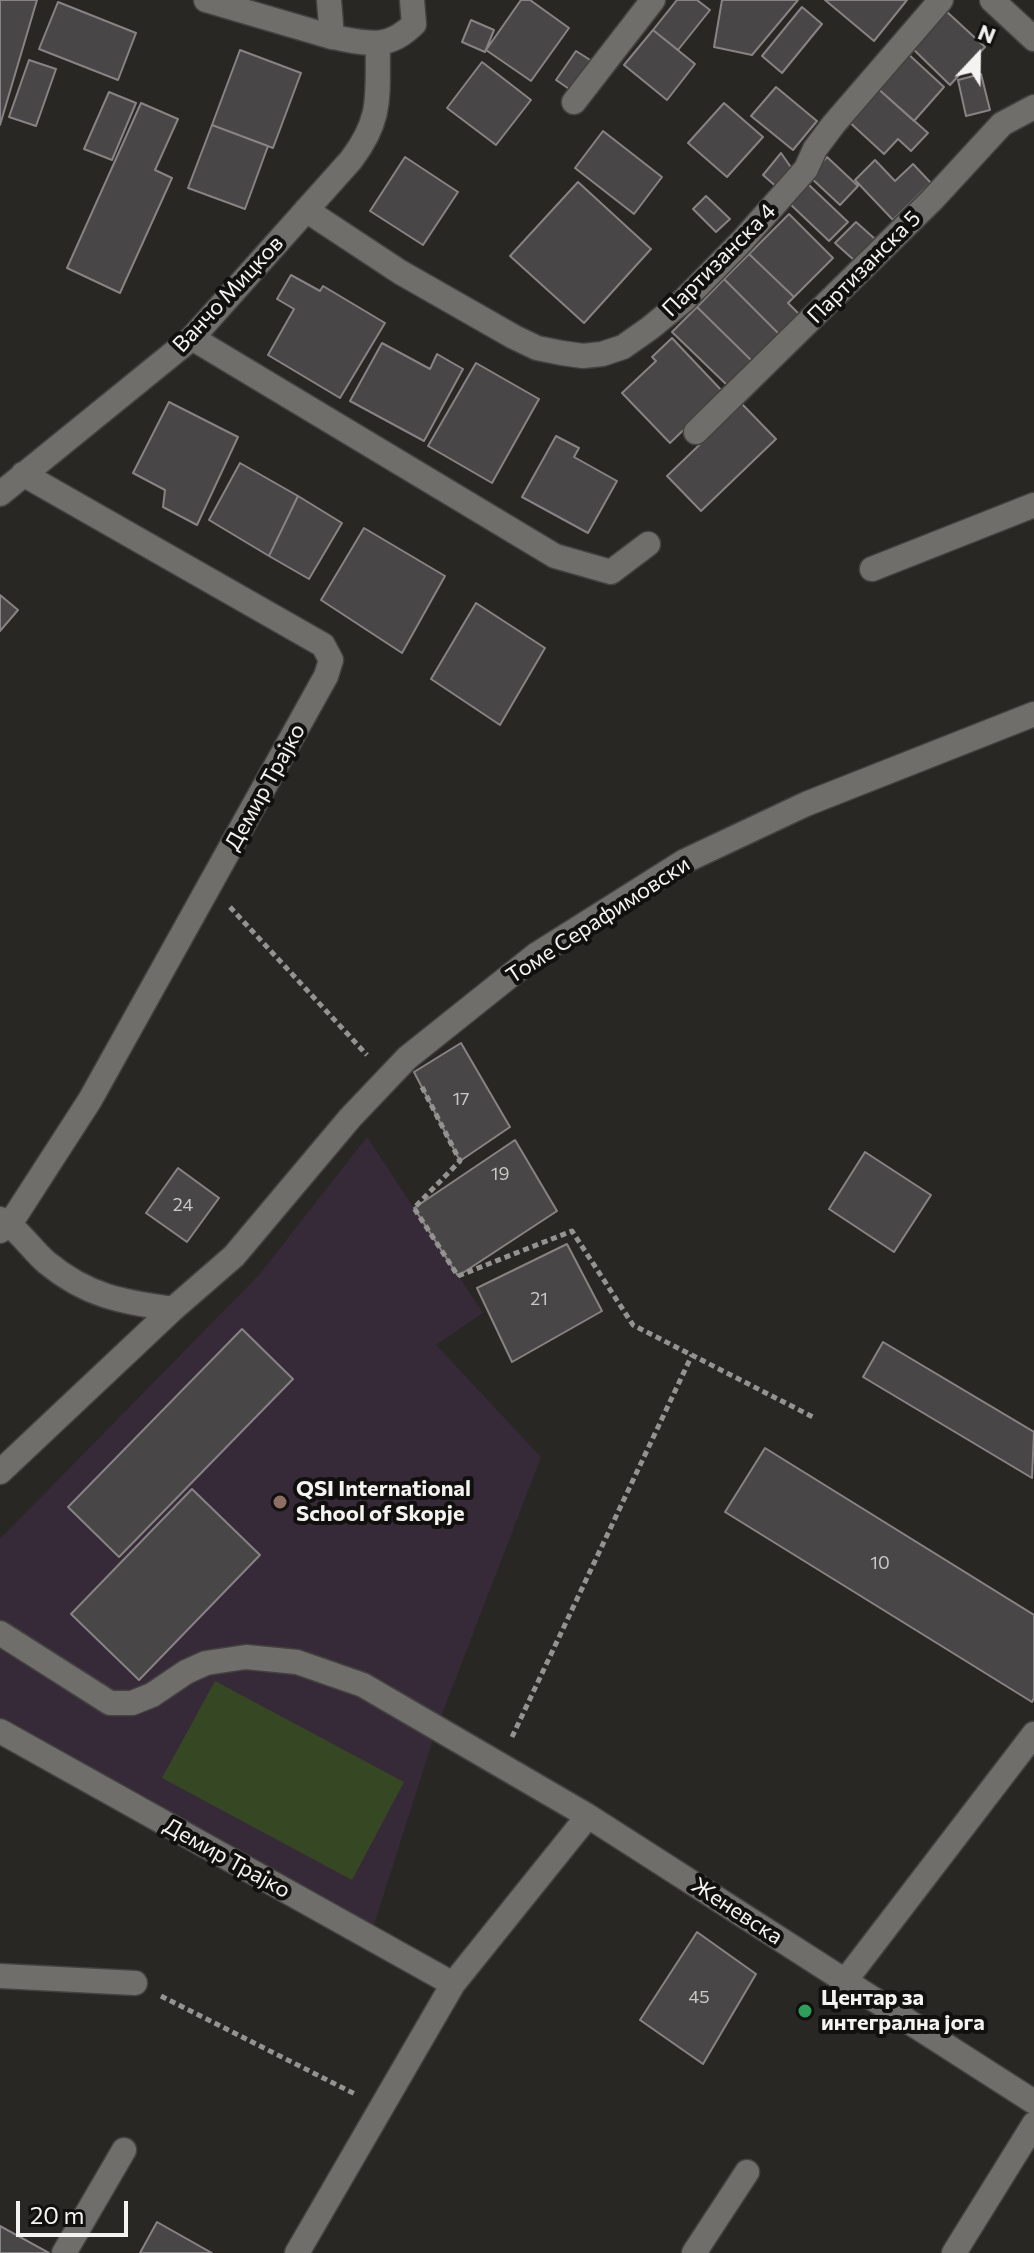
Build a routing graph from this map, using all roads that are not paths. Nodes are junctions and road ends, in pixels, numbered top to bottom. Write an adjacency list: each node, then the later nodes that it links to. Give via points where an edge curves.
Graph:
1 (206, 0): 7 (street)
2 (329, 0): 7 (street)
3 (412, 0): 9 (street, via 414,24 402,36)
4 (653, 0): 10 (street)
5 (941, 0): 12 (street, Партизанска 4, via 742,241 650,328 602,354 562,353 514,337)
6 (992, 0): 8 (street)
7 (332, 37): 9 (street)
8 (1034, 39)
9 (378, 45): 12 (street, Ванчо Мицков, via 371,131)
10 (574, 102)
11 (1034, 107): 14 (street, Партизанска 5, via 1002,124)
12 (306, 210): 13 (street, Ванчо Мицков)
13 (192, 338): 15 (street, Ванчо Мицков); 18 (street, via 555,556 611,572)
14 (696, 432)
15 (23, 474): 16 (street, Ванчо Мицков); 21 (street, Демир Трајко, via 323,645 331,660 90,1100)
16 (0, 494)
17 (1034, 505): 19 (street)
18 (648, 544)
19 (872, 569)
20 (1034, 714): 22 (street, Томе Серафимовски, via 806,804 685,861 536,955 407,1058 234,1256)
21 (3, 1225): 22 (street, via 72,1282 121,1302)
22 (173, 1309): 23 (street, Томе Серафимовски)
23 (0, 1472)
24 (0, 1633): 27 (street, Женевска, via 110,1703 132,1703 152,1695 206,1663 246,1657 329,1671 363,1685)
25 (0, 1731): 31 (street, Демир Трајко)
26 (1034, 1734): 29 (street)
27 (588, 1816): 29 (street, Женевска); 31 (street)
28 (0, 1976): 30 (street)
29 (845, 1981): 32 (street, Женевска)
30 (135, 1983)
31 (453, 1984): 37 (street)
32 (1034, 2102)
33 (1034, 2124): 39 (street)
34 (124, 2150): 36 (street)
35 (747, 2172): 38 (street)
36 (64, 2253)
37 (297, 2253)
38 (694, 2253)
39 (954, 2253)

